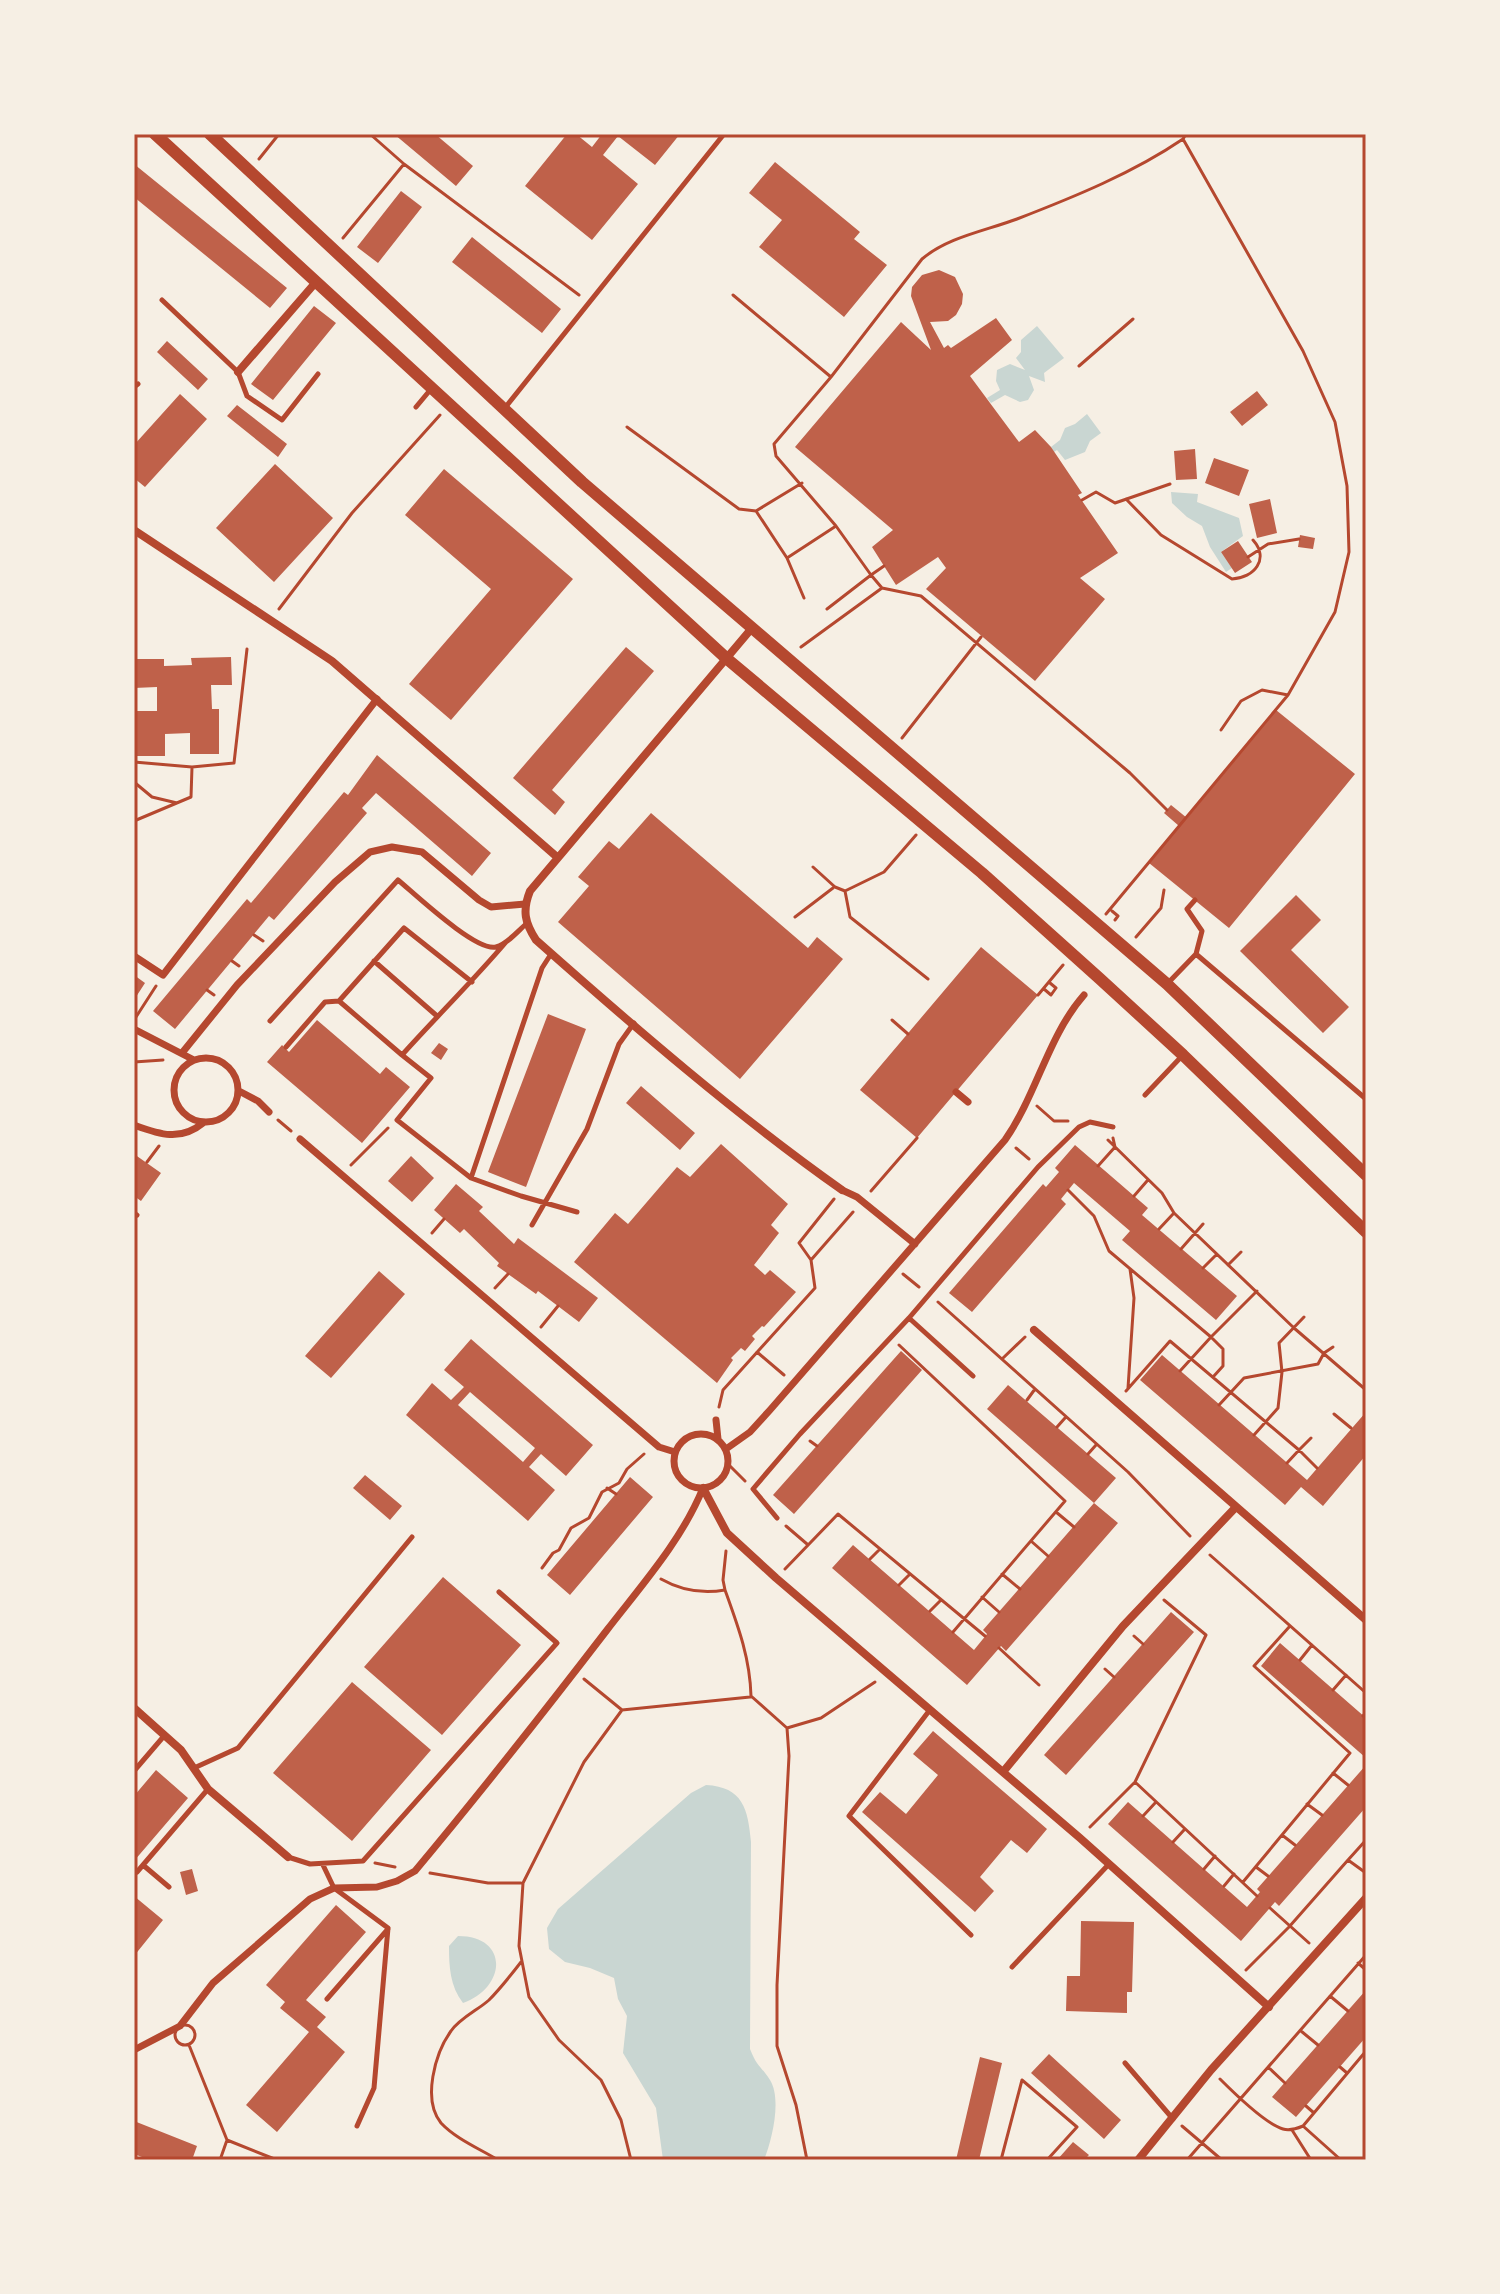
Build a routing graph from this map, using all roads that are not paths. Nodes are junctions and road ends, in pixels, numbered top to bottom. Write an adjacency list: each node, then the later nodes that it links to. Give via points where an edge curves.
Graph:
1 (155, 134): 4 (street)
2 (210, 134): 10 (street)
3 (724, 134): 10 (lane)
4 (316, 282): 6 (street); 8 (street)
5 (162, 300): 6 (lane)
6 (238, 372): 7 (lane, via 247,396 282,420)
7 (318, 374)
8 (431, 388): 9 (lane); 13 (street)
9 (416, 407)
10 (504, 410): 12 (street)
11 (134, 530): 14 (street, via 332,661)
12 (752, 628): 13 (street); 25 (street)
13 (726, 658): 15 (street); 35 (street, via 925,825)
14 (377, 699): 15 (street); 22 (street, via 163,975)
15 (557, 857): 17 (street)
16 (1195, 900): 21 (lane, via 1187,909 1202,931)
17 (525, 904): 18 (street); 33 (street, via 491,907 422,852 392,847 370,852 237,985)
18 (526, 924): 19 (lane); 20 (street)
19 (506, 942): 24 (lane); 29 (lane, via 488,947 475,941 398,880)
20 (551, 954): 30 (street); 48 (lane)
21 (1196, 954): 25 (lane); 40 (lane)
22 (134, 956)
23 (374, 961): 24 (lane, via 404,928); 27 (lane); 28 (lane)
24 (472, 982): 28 (lane)
25 (1167, 984): 47 (street)
26 (1084, 995): 54 (street, via 1066,1019 1030,1100 1005,1140)
27 (339, 1001): 32 (lane, via 325,1002); 34 (lane)
28 (437, 1016): 34 (lane)
29 (270, 1021)
30 (634, 1023): 49 (street, via 781,1147); 50 (lane, via 619,1044 587,1129)
31 (134, 1029): 33 (street)
32 (286, 1047)
33 (182, 1053): 36 (street)
34 (402, 1055): 48 (lane, via 431,1078 397,1120)
35 (1183, 1055): 39 (lane); 53 (street)
36 (194, 1060): 37 (street, via 225,1064); 43 (street, via 178,1074 174,1095 183,1114)
37 (239, 1091): 42 (street); 43 (street, via 232,1111)
38 (956, 1092): 41 (street)
39 (1145, 1095)
40 (1366, 1099)
41 (968, 1102)
42 (269, 1112)
43 (203, 1123): 44 (street, via 165,1136)
44 (134, 1125)
45 (1113, 1127): 55 (lane, via 1090,1122 1079,1127 1038,1167)
46 (300, 1139): 61 (street, via 659,1447)
47 (1366, 1175)
48 (471, 1178): 50 (lane)
49 (842, 1190): 54 (street)
50 (545, 1203): 51 (lane); 52 (lane)
51 (577, 1212)
52 (532, 1225)
53 (1366, 1232)
54 (915, 1244): 60 (street, via 750,1432)
55 (909, 1318): 57 (lane); 64 (lane, via 753,1489)
56 (1034, 1330): 63 (street)
57 (973, 1376)
58 (716, 1420): 59 (street)
59 (718, 1439): 60 (street); 61 (street, via 693,1435)
60 (726, 1449): 62 (street, via 726,1471 717,1483)
61 (675, 1452): 62 (street, via 679,1477)
62 (703, 1488): 69 (street, via 727,1533); 81 (street, via 651,1572 415,1871 377,1887)
63 (1235, 1508): 67 (street); 73 (street, via 1123,1626)
64 (777, 1518)
65 (412, 1537): 71 (lane, via 238,1748)
66 (499, 1592): 78 (lane, via 557,1643 363,1861)
67 (1366, 1620)
68 (134, 1708): 70 (street)
69 (929, 1711): 73 (street); 84 (lane, via 849,1816)
70 (165, 1735): 71 (street); 72 (lane)
71 (194, 1768): 74 (street)
72 (134, 1771)
73 (1003, 1772): 76 (street)
74 (208, 1789): 75 (street); 77 (lane)
75 (288, 1857): 78 (lane)
76 (1109, 1864): 85 (lane); 87 (street)
77 (143, 1865): 79 (lane); 80 (lane)
78 (323, 1865): 81 (lane)
79 (137, 1872)
80 (169, 1887)
81 (334, 1888): 83 (lane); 88 (street, via 310,1898 213,1983 180,2026)
82 (1366, 1898): 87 (street)
83 (388, 1928): 86 (lane); 91 (lane, via 374,2088)
84 (971, 1935)
85 (1012, 1967)
86 (327, 1999)
87 (1269, 2007): 90 (street)
88 (134, 2050)
89 (1125, 2063): 90 (lane)
90 (1173, 2119): 92 (street)
91 (357, 2126)
92 (1138, 2160)

